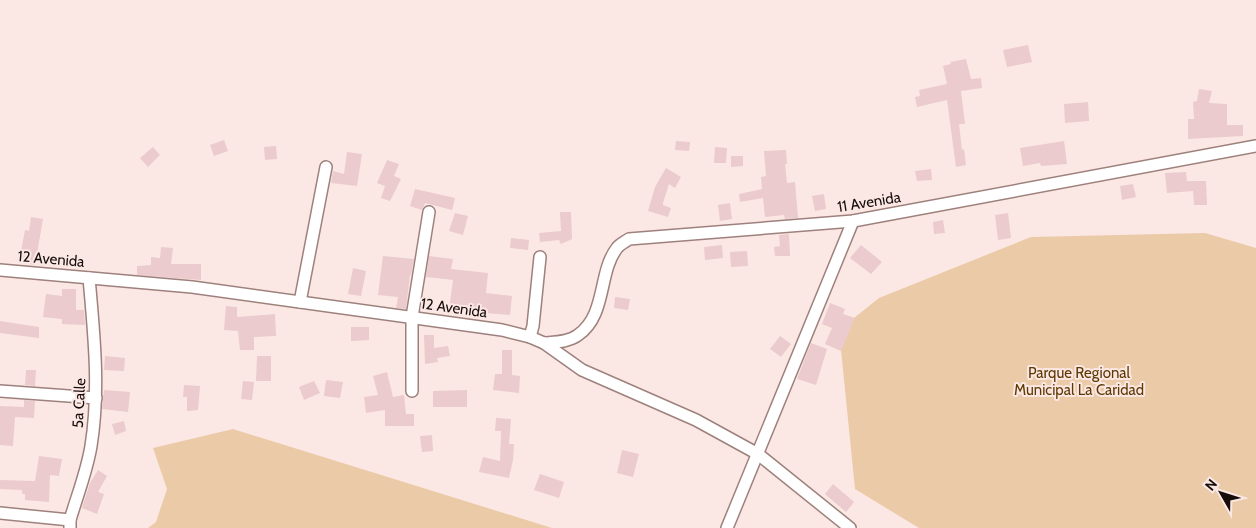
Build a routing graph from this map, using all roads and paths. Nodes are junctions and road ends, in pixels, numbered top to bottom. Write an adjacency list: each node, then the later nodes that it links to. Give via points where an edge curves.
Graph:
1 (1256, 146): 4 (street, 11 Avenida)
2 (326, 167): 8 (street)
3 (429, 212): 9 (street)
4 (853, 221): 11 (street, 11 Avenida, via 629,239 618,246 611,257 597,309 588,325 578,336 562,342); 15 (street)
5 (540, 257): 10 (street)
6 (0, 270): 7 (street, 12 Avenida)
7 (89, 278): 8 (street, 12 Avenida, via 192,287); 14 (street, 5a Calle)
8 (300, 302): 9 (street, 12 Avenida)
9 (412, 317): 10 (street, 12 Avenida); 13 (street)
10 (530, 337): 11 (street, 12 Avenida)
11 (544, 343): 15 (street, 12 Avenida, via 582,370 696,420)
12 (0, 391): 14 (street)
13 (412, 391)
14 (96, 398): 17 (street, 5a Calle, via 91,448)
15 (758, 454): 18 (street); 19 (street, 12 Avenida)
16 (0, 513): 17 (street)
17 (70, 524)
18 (728, 528)
19 (850, 528)

